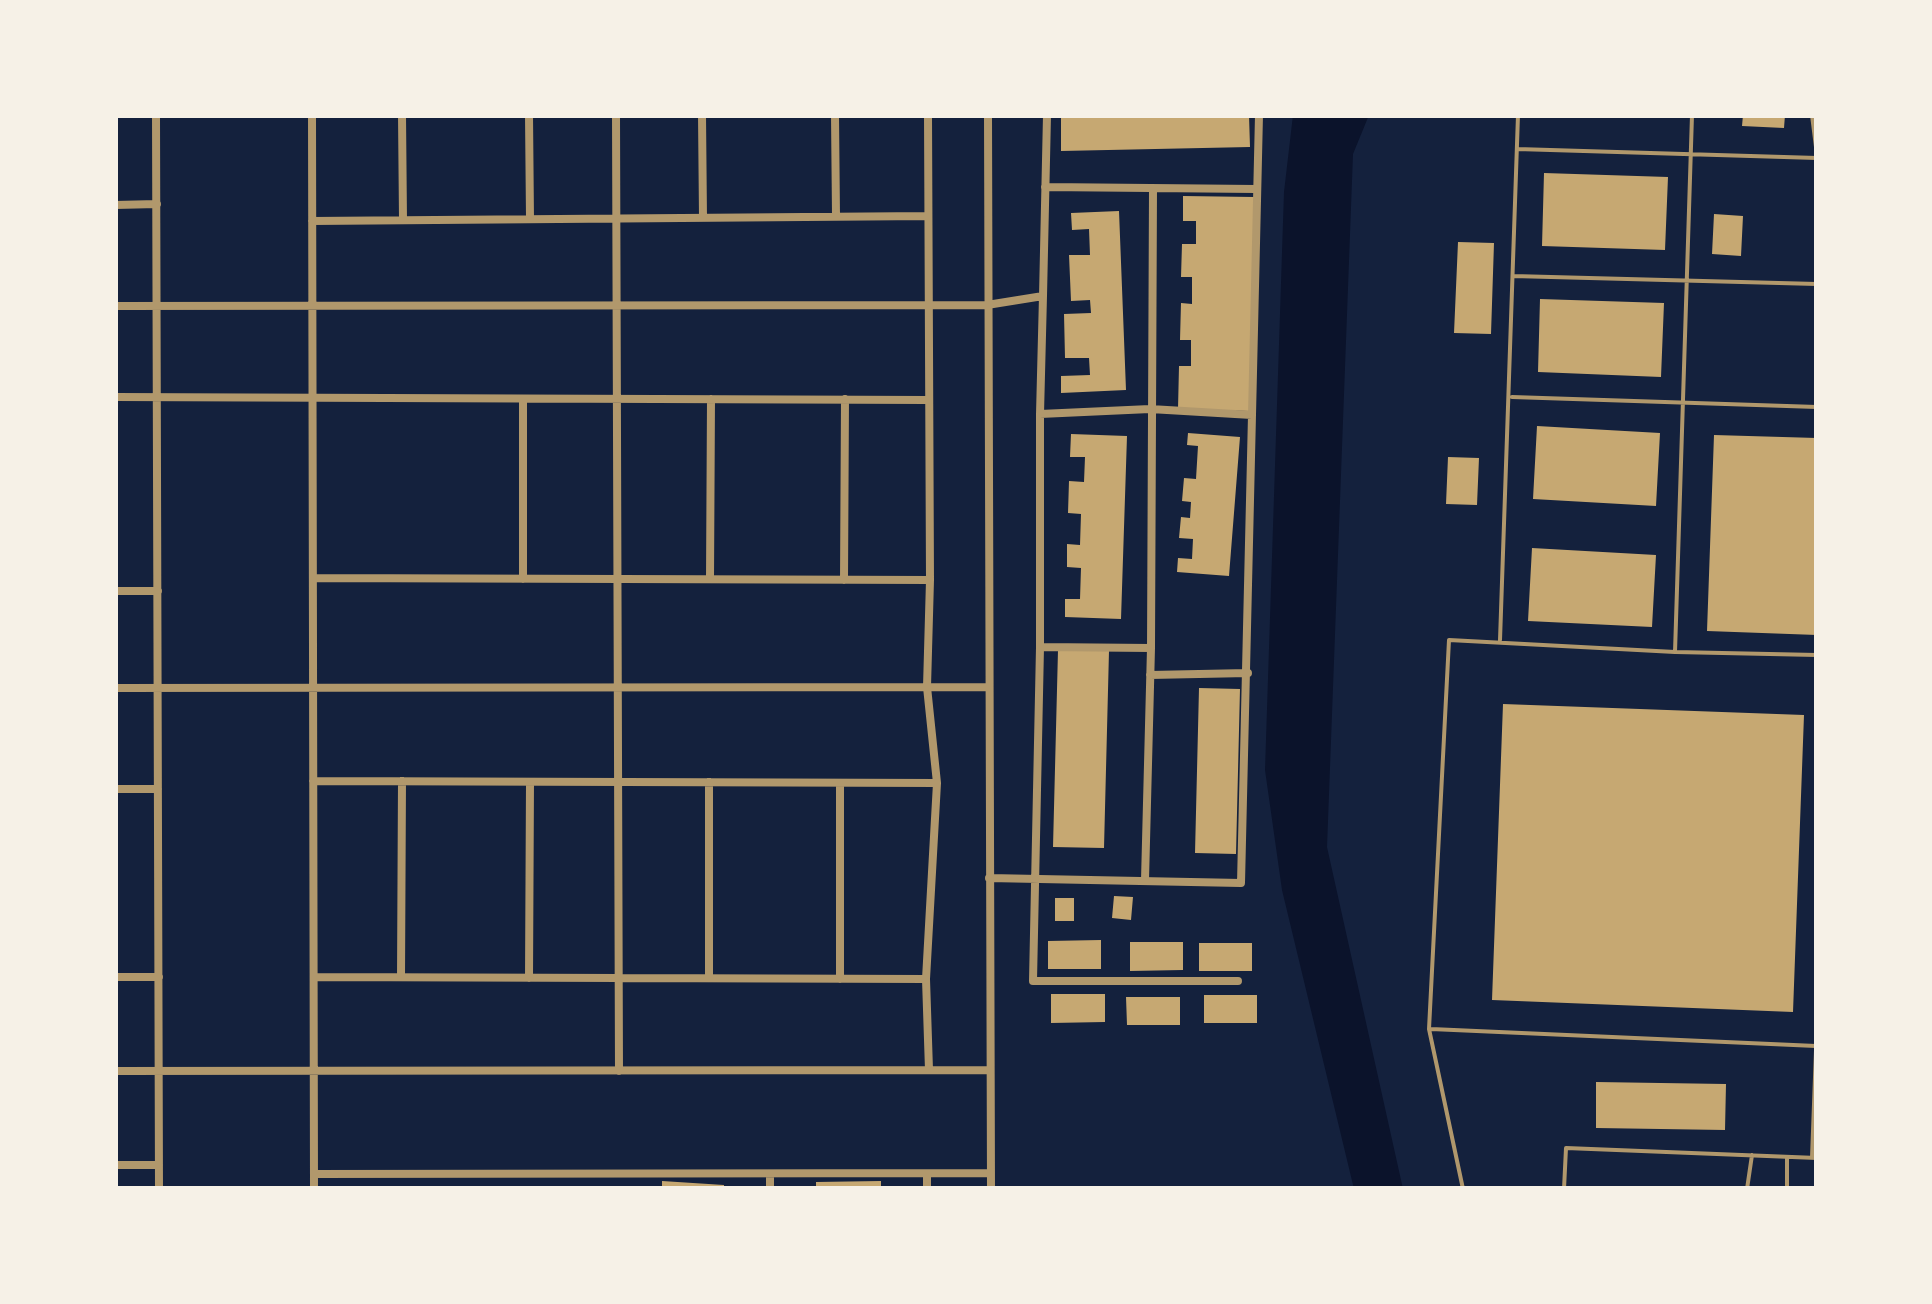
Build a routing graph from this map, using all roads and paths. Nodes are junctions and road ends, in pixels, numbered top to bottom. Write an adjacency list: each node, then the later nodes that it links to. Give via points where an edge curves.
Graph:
1 (156, 115): 22 (street)
2 (312, 115): 28 (street)
3 (402, 115): 29 (street)
4 (529, 115): 27 (street)
5 (616, 115): 25 (street)
6 (702, 115): 26 (street)
7 (835, 115): 23 (street)
8 (928, 115): 24 (street)
9 (988, 115): 35 (street)
10 (1047, 115): 18 (street)
11 (1259, 115): 19 (street)
12 (1518, 115): 15 (lane)
13 (1692, 115): 16 (lane)
14 (1812, 115): 17 (lane)
15 (1517, 149): 16 (lane); 30 (lane)
16 (1690, 154): 17 (lane); 31 (lane)
17 (1817, 156)
18 (1045, 187): 20 (street); 33 (street)
19 (1256, 189): 20 (street); 53 (street)
20 (1153, 190): 51 (street)
21 (115, 204): 22 (street)
22 (156, 204): 37 (street)
23 (836, 216): 24 (street); 26 (street)
24 (928, 216): 34 (street)
25 (617, 218): 26 (street); 27 (street); 39 (street)
26 (703, 218)
27 (530, 219): 29 (street)
28 (312, 220): 29 (street); 38 (street)
29 (403, 220)
30 (1514, 276): 31 (lane); 42 (lane)
31 (1686, 280): 32 (lane); 49 (lane)
32 (1817, 284)
33 (1044, 296): 35 (street); 52 (street)
34 (928, 305): 35 (street); 39 (street); 48 (street)
35 (987, 305): 71 (street)
36 (115, 306): 37 (street)
37 (157, 306): 38 (street); 41 (street)
38 (312, 306): 39 (street); 43 (street)
39 (617, 306): 45 (street)
40 (115, 397): 41 (street)
41 (157, 397): 43 (street); 61 (street)
42 (1510, 397): 49 (lane); 62 (lane)
43 (312, 398): 44 (street); 54 (street)
44 (523, 398): 45 (street); 55 (street)
45 (617, 399): 46 (street); 56 (street)
46 (711, 399): 47 (street); 57 (street)
47 (845, 400): 48 (street); 58 (street)
48 (927, 400): 59 (street)
49 (1683, 403): 50 (lane); 65 (lane)
50 (1817, 407)
51 (1150, 409): 52 (street); 53 (street); 64 (street)
52 (1040, 414): 63 (street)
53 (1252, 415): 67 (street)
54 (313, 578): 55 (street); 74 (street)
55 (523, 578): 56 (street)
56 (618, 579): 57 (street); 69 (street)
57 (710, 579): 58 (street)
58 (844, 580): 59 (street)
59 (930, 580): 70 (street)
60 (115, 591): 61 (street)
61 (158, 591): 73 (street)
62 (1500, 642): 65 (lane); 98 (lane, via 1449,640)
63 (1040, 647): 64 (street); 85 (street)
64 (1151, 648): 68 (street)
65 (1675, 652): 66 (lane)
66 (1817, 655)
67 (1248, 673): 68 (street); 86 (street, via 1241,883)
68 (1150, 675): 86 (street)
69 (618, 687): 70 (street); 74 (street); 78 (street)
70 (926, 687): 71 (street); 81 (street)
71 (988, 687): 84 (street)
72 (115, 688): 73 (street)
73 (158, 688): 74 (street); 83 (street)
74 (313, 688): 75 (street)
75 (314, 781): 76 (street); 89 (street)
76 (402, 781): 77 (street); 90 (street)
77 (530, 782): 78 (street); 91 (street)
78 (618, 782): 79 (street); 92 (street)
79 (709, 782): 80 (street); 93 (street)
80 (840, 782): 81 (street); 94 (street)
81 (937, 783): 95 (street)
82 (115, 789): 83 (street)
83 (158, 789): 88 (street)
84 (989, 878): 85 (street); 102 (street)
85 (1034, 878): 86 (street); 96 (street, via 1033,980)
86 (1145, 880)
87 (115, 977): 88 (street)
88 (158, 977): 104 (street)
89 (314, 977): 90 (street); 105 (street)
90 (401, 978): 91 (street)
91 (530, 978): 92 (street)
92 (618, 978): 93 (street); 100 (street)
93 (709, 978): 94 (street)
94 (840, 979): 95 (street)
95 (926, 979): 101 (street)
96 (1238, 981)
97 (1817, 1023): 99 (lane)
98 (1429, 1029): 99 (lane); 120 (lane)
99 (1816, 1046): 108 (lane)
100 (619, 1070): 101 (street); 105 (street)
101 (929, 1070): 102 (street)
102 (990, 1070): 114 (street)
103 (115, 1071): 104 (street)
104 (159, 1071): 105 (street); 110 (street)
105 (314, 1071): 111 (street)
106 (1752, 1156): 107 (lane); 121 (lane, via 1566,1148); 122 (lane)
107 (1788, 1157): 108 (lane); 123 (lane)
108 (1815, 1158)
109 (115, 1165): 110 (street)
110 (159, 1165): 115 (street)
111 (314, 1174): 112 (street); 116 (street)
112 (770, 1174): 113 (street); 117 (street)
113 (927, 1174): 114 (street); 118 (street)
114 (991, 1174): 119 (street)
115 (159, 1189)
116 (314, 1189)
117 (770, 1189)
118 (927, 1189)
119 (991, 1189)
120 (1464, 1189)
121 (1564, 1189)
122 (1747, 1189)
123 (1786, 1189)

